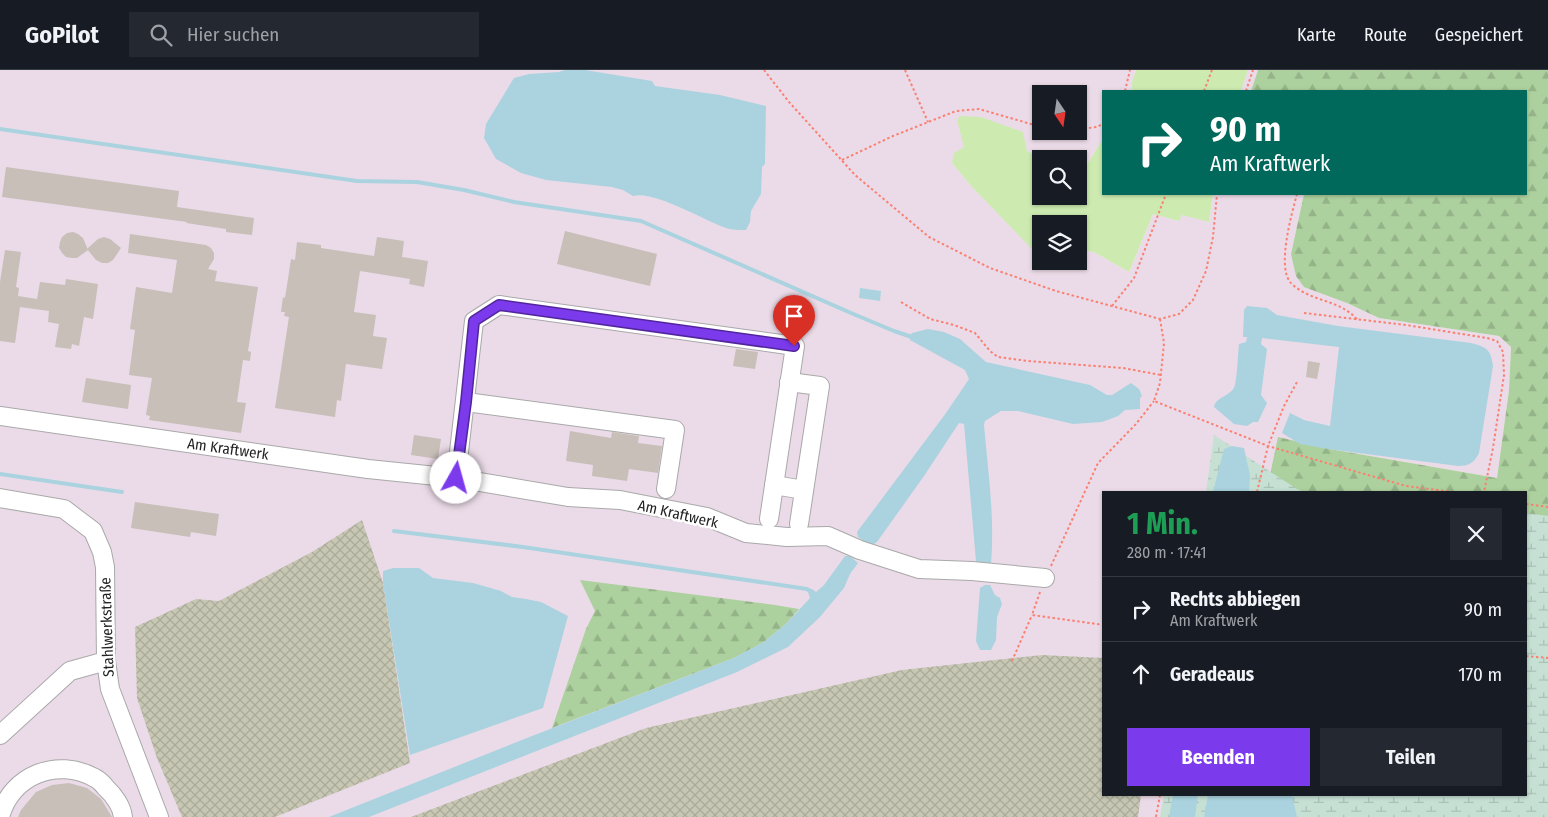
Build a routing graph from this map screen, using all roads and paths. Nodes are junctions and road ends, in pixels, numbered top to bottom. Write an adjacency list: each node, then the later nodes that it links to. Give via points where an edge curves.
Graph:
1 (764, 70): 13 (path)
2 (905, 70): 9 (path)
3 (1130, 70): 6 (path)
4 (1212, 70): 7 (path)
5 (1253, 70): 8 (path)
6 (1125, 90)
7 (1204, 90)
8 (1246, 90)
9 (928, 122): 10 (path, via 956,111 978,109); 13 (path)
10 (1032, 124)
11 (1102, 124): 12 (path)
12 (1088, 128)
13 (842, 160): 18 (path, via 855,175 928,237 990,268)
14 (1166, 195): 18 (path, via 1134,278)
15 (1217, 195): 20 (path, via 1206,271 1193,300 1180,314)
16 (1297, 195): 21 (path, via 1285,247 1289,282 1304,293 1348,310)
17 (901, 302): 22 (path, via 930,319 975,333 998,357 1123,368)
18 (1112, 306): 20 (path)
19 (1304, 313): 21 (path)
20 (1160, 319): 22 (path, via 1164,343)
21 (1357, 319): 35 (path, via 1496,341 1503,352 1504,375)
22 (1161, 375): 25 (path)
23 (790, 382): 26 (street, via 794,346 499,305 474,321); 30 (street); 32 (street, via 820,386)
24 (1297, 382): 28 (path)
25 (1154, 401): 28 (path); 41 (path, via 1098,463)
26 (466, 402): 29 (street); 31 (street, via 674,430)
27 (0, 416): 29 (street, Am Kraftwerk)
28 (1268, 446): 33 (path); 34 (path, via 1406,486)
29 (456, 478): 41 (street, Am Kraftwerk, via 568,497 620,500 707,517 746,533 786,537 828,536 920,569)
30 (774, 485): 32 (street); 39 (street)
31 (666, 489)
32 (804, 490): 40 (street)
33 (1257, 491)
34 (1445, 491)
35 (1484, 491)
36 (0, 498): 46 (street, Stahlwerkstraße, via 64,509 93,531 105,567)
37 (1527, 504): 38 (path)
38 (1548, 507)
39 (769, 519)
40 (799, 524)
41 (1045, 578): 42 (path)
42 (1032, 615): 43 (path); 47 (path)
43 (1102, 625)
44 (1527, 656): 45 (path)
45 (1548, 658)
46 (106, 661): 48 (street, via 70,671); 52 (street, Stahlwerkstraße, via 110,689)
47 (1012, 661)
48 (0, 735)
49 (1160, 796): 53 (path)
50 (0, 816): 51 (street, via 14,790 32,776 53,769 75,770 96,778 112,793)
51 (123, 817)
52 (159, 817)
53 (1156, 817)

